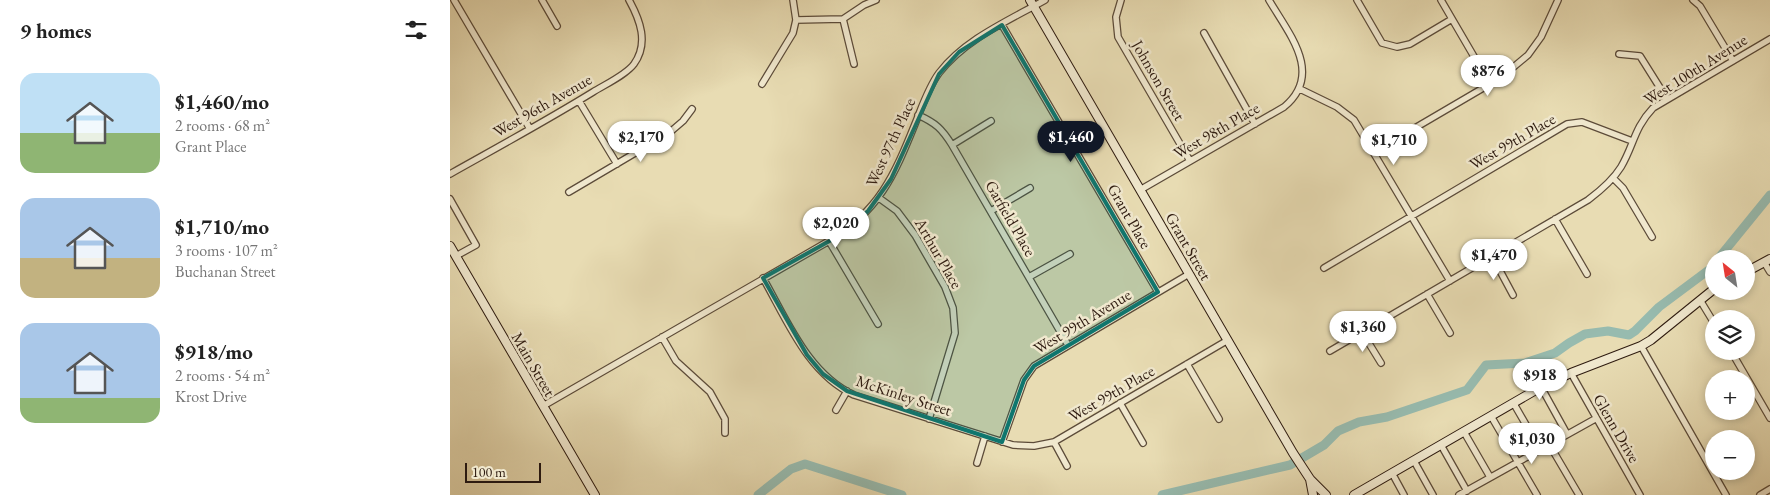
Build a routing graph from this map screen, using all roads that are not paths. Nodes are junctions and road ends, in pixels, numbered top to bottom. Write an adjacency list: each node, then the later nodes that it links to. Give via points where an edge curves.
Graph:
1 (454, 0): 34 (street)
2 (542, 0): 19 (street)
3 (628, 0): 29 (street, West 96th Avenue, via 640,20 640,51 633,65)
4 (793, 0): 17 (street)
5 (876, 0): 13 (street)
6 (1045, 0): 14 (street, West 97th Place)
7 (1121, 0): 38 (street, Johnson Street, via 1117,32 1121,44)
8 (1357, 0): 16 (street, via 1382,43 1397,47 1410,44)
9 (1441, 0): 16 (street)
10 (1558, 0): 26 (street, via 1541,37 1528,55)
11 (1694, 0): 23 (street)
12 (1272, 1): 27 (street, via 1302,60)
13 (864, 2): 15 (street)
14 (1032, 3): 18 (street, West 97th Place); 43 (street, Grant Street)
15 (843, 19): 17 (street); 24 (street)
16 (1452, 19): 26 (street)
17 (796, 20): 25 (street, via 793,34)
18 (1002, 25): 31 (street, West 97th Place, via 966,46 949,61 932,84); 65 (street, Grant Place)
19 (557, 26)
20 (1204, 34): 33 (street)
21 (1770, 39): 23 (street, West 100th Avenue)
22 (1619, 54): 28 (street, via 1640,56)
23 (1733, 61): 28 (street, West 100th Avenue)
24 (854, 64)
25 (762, 84)
26 (1490, 84): 37 (street)
27 (1300, 89): 33 (street, West 98th Place, via 1284,107); 37 (street, via 1337,107 1354,120)
28 (1667, 99): 35 (street, West 100th Avenue, via 1652,108 1638,126)
29 (579, 101): 34 (street, West 96th Avenue); 39 (street)
30 (692, 109): 39 (street, via 668,133)
31 (918, 115): 36 (street, Garfield Place, via 934,122); 45 (street, West 97th Place, via 891,179)
32 (991, 121): 36 (street)
33 (1255, 124): 38 (street, West 98th Place)
34 (530, 129): 40 (street, West 96th Avenue)
35 (1632, 141): 41 (street, West 100th Avenue); 48 (street, West 99th Place, via 1582,122 1567,124)
36 (952, 145): 47 (street, Garfield Place)
37 (1374, 152): 48 (street)
38 (1190, 161): 43 (street, West 98th Place)
39 (618, 164): 44 (street)
40 (450, 174)
41 (1613, 178): 49 (street, West 100th Avenue, via 1594,195); 50 (street, via 1623,188)
42 (1030, 188): 47 (street)
43 (1140, 190): 60 (street, Grant Street)
44 (569, 192)
45 (879, 198): 51 (street, West 97th Place, via 862,218); 92 (street, Arthur Place, via 897,211 916,234 953,308 955,333)
46 (450, 199): 54 (street, via 476,245)
47 (991, 211): 62 (street, Garfield Place)
48 (1412, 216): 58 (street, West 99th Place); 64 (street)
49 (1555, 219): 55 (street, West 100th Avenue); 61 (street)
50 (1652, 237)
51 (829, 241): 63 (street, West 97th Place); 71 (street)
52 (450, 246): 54 (street, Main Street)
53 (1070, 254): 62 (street)
54 (456, 256): 87 (street, Main Street)
55 (1492, 256): 64 (street, West 100th Avenue); 67 (street)
56 (1767, 260): 57 (street); 59 (street)
57 (1755, 267)
58 (1324, 268)
59 (1770, 272)
60 (1189, 274): 65 (street, West 99th Avenue); 75 (street, Grant Street)
61 (1587, 274)
62 (1030, 277): 76 (street, Garfield Place)
63 (763, 278): 74 (street, West 97th Place); 84 (street, McKinley Street, via 814,365)
64 (1450, 281): 66 (street, West 100th Avenue)
65 (1158, 292): 76 (street, West 99th Avenue)
66 (1427, 294): 72 (street, West 100th Avenue); 73 (street)
67 (1514, 295)
68 (1705, 296): 69 (street)
69 (1700, 300): 70 (street); 77 (street)
70 (1706, 310)
71 (878, 324)
72 (1362, 332): 78 (street, West 100th Avenue); 80 (street)
73 (1450, 332)
74 (662, 337): 87 (street, West 97th Place); 95 (street, via 676,361 710,392 725,419)
75 (1228, 340): 81 (street, West 99th Place); 110 (street, Grant Street)
76 (1068, 345): 98 (street, West 99th Avenue, via 1034,366 1024,380)
77 (1641, 346): 82 (street); 124 (street)
78 (1330, 351)
79 (1736, 360): 91 (street)
80 (1381, 363)
81 (1187, 364): 85 (street, West 99th Place); 93 (street)
82 (1571, 373): 83 (street); 90 (street, Glenn Drive)
83 (1541, 387): 86 (street); 96 (street)
84 (847, 391): 88 (street); 92 (street, McKinley Street)
85 (1120, 403): 99 (street, West 99th Place); 100 (street)
86 (1514, 404): 89 (street); 103 (street)
87 (543, 406): 114 (street, Main Street)
88 (836, 410)
89 (1491, 416): 94 (street); 105 (street)
90 (1596, 418): 96 (street); 123 (street, Glenn Drive)
91 (1770, 418)
92 (929, 419): 97 (street, McKinley Street)
93 (1219, 419)
94 (1464, 432): 102 (street); 109 (street)
95 (725, 433)
96 (1567, 434): 101 (street)
97 (985, 436): 98 (street, McKinley Street); 106 (street)
98 (1002, 442): 99 (street, West 99th Place, via 1026,447)
99 (1054, 442): 107 (street)
100 (1143, 442)
101 (1549, 444): 103 (street); 122 (street)
102 (1441, 445): 104 (street); 112 (street)
103 (1540, 449): 105 (street)
104 (1414, 461): 108 (street); 119 (street)
105 (1518, 462): 109 (street); 121 (street)
106 (977, 463)
107 (1068, 466)
108 (1392, 473): 113 (street); 118 (street)
109 (1490, 477): 112 (street)
110 (1310, 479): 115 (street); 116 (street, Grant Street)
111 (1770, 489): 125 (street)
112 (1467, 491): 120 (street)
113 (1366, 492): 117 (street)
114 (595, 495)
115 (1313, 495)
116 (1326, 495)
117 (1354, 495)
118 (1404, 495)
119 (1433, 495)
120 (1459, 495)
121 (1538, 495)
122 (1579, 495)
123 (1640, 495)
124 (1726, 495)
125 (1760, 495)

